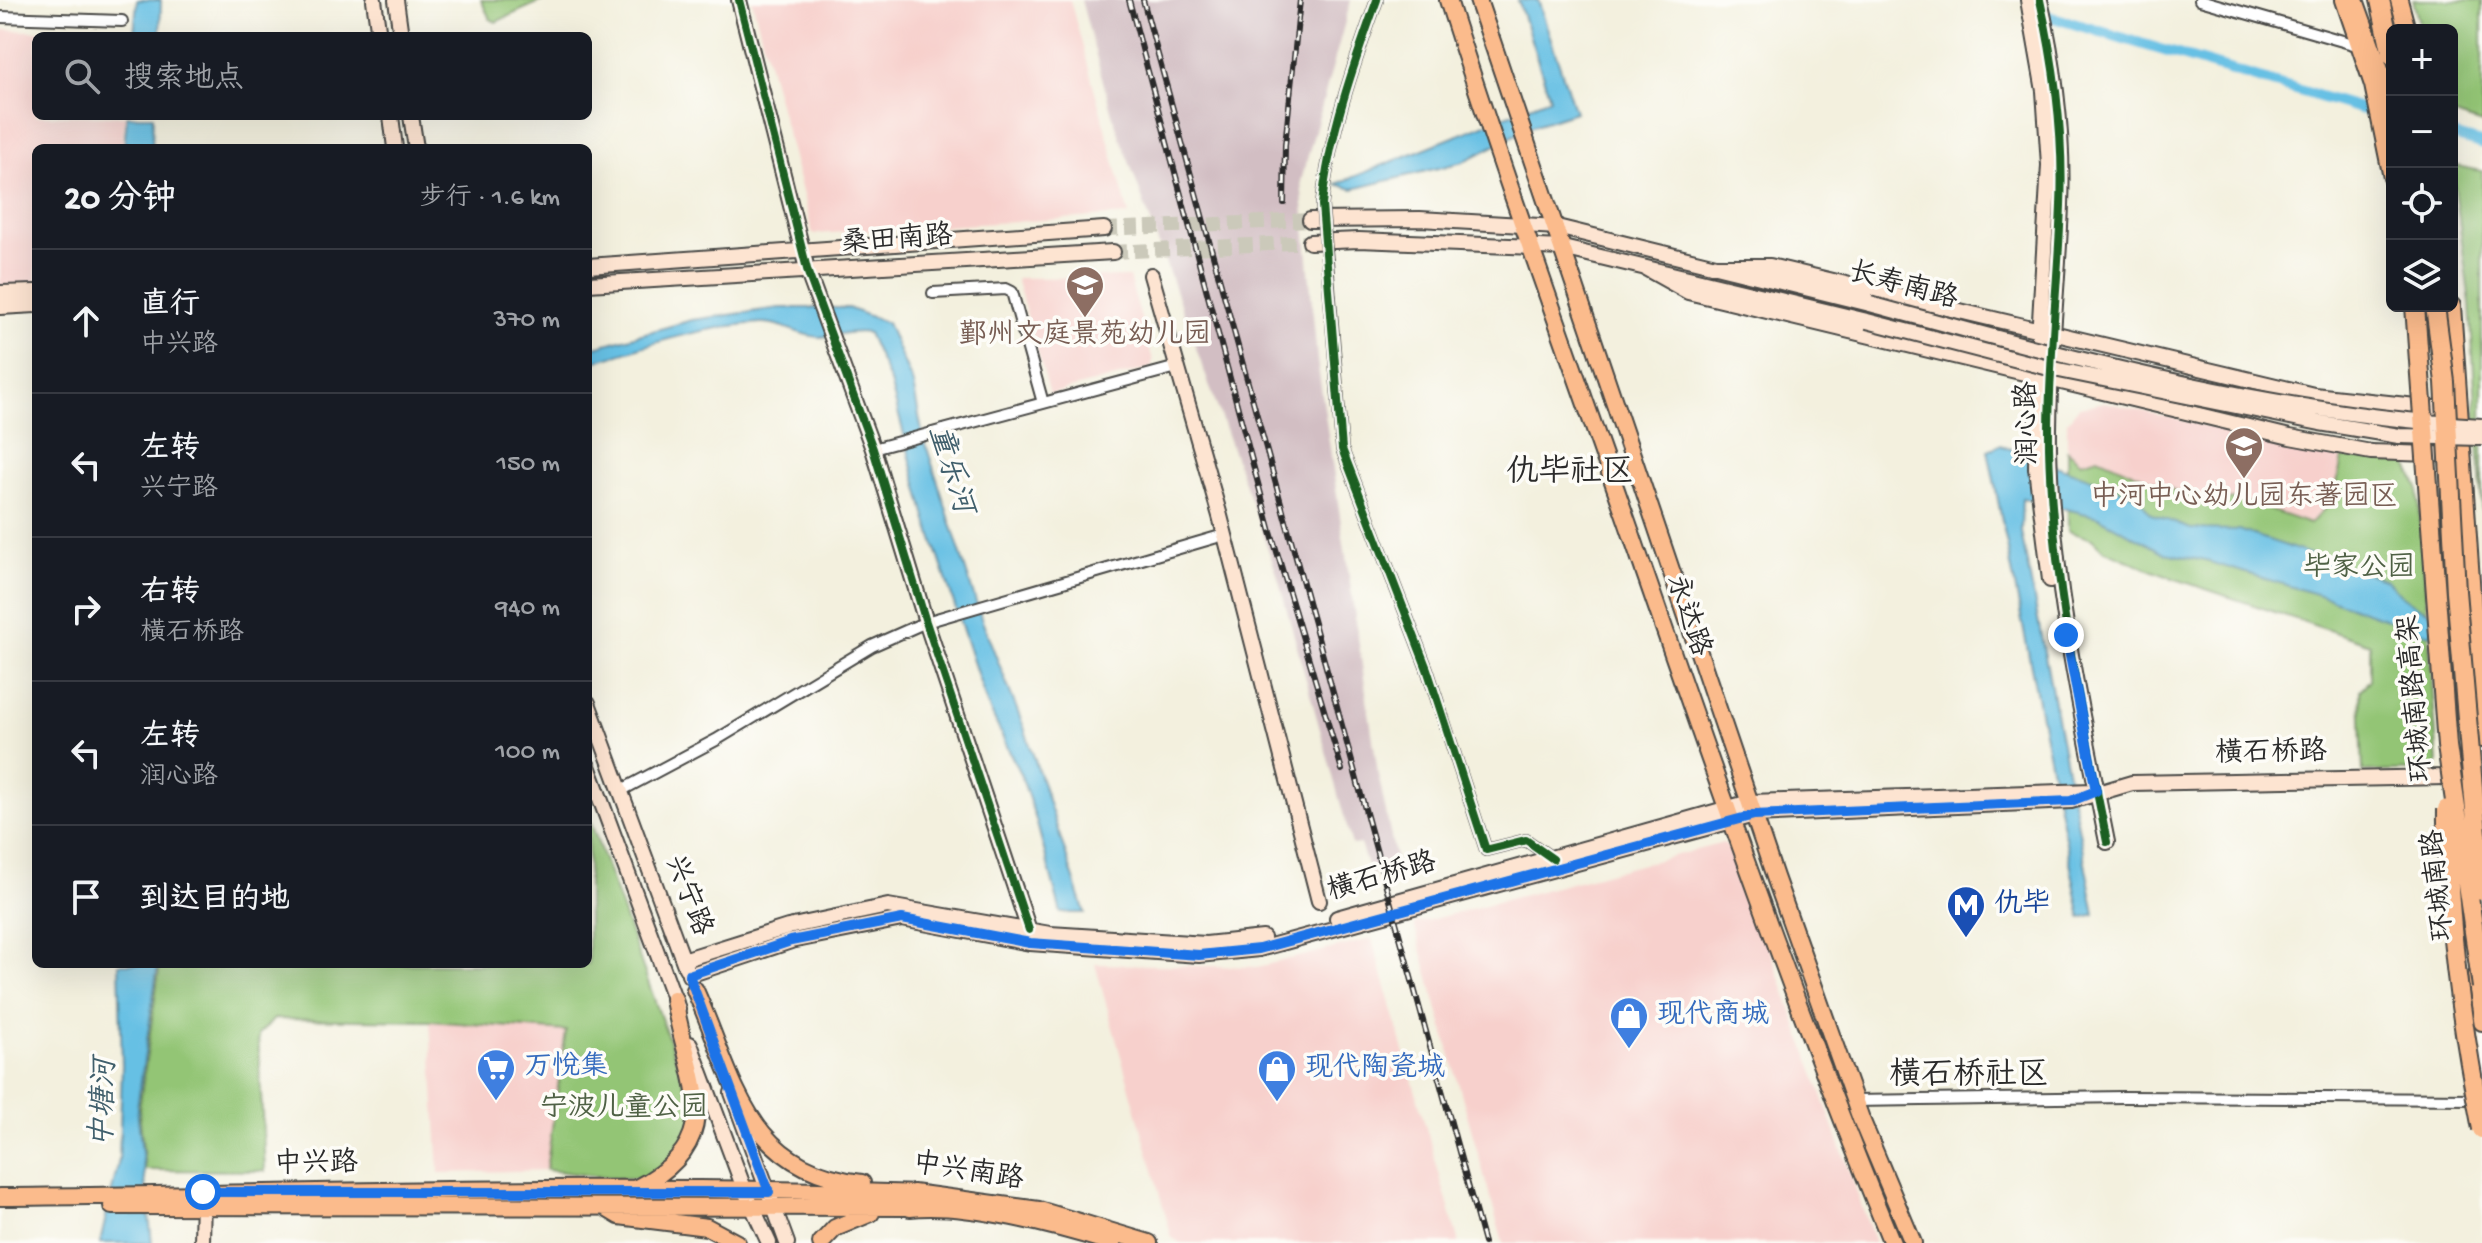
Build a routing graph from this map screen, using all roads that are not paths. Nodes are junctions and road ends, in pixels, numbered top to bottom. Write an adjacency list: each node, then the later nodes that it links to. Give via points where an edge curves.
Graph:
1 (374, 0): 17 (main road)
2 (396, 0): 18 (main road)
3 (739, 0): 33 (main road)
4 (1377, 0): 74 (street, bridge, via 1356,56 1322,205 1342,449 1427,669 1486,850 1526,840)
5 (1448, 0): 27 (main road, 永达路)
6 (1478, 0): 28 (main road, 永达路)
7 (2028, 0): 63 (main road, 润心路, via 2044,91 2049,165 2035,392 2036,468 2043,544)
8 (2040, 0): 50 (main road, 润心路, via 2057,95 2061,163)
9 (2200, 0): 19 (street)
10 (2344, 0): 19 (main road)
11 (2354, 0): 20 (highway)
12 (2385, 1): 15 (highway); 16 (main road)
13 (0, 17): 14 (street)
14 (122, 21)
15 (2388, 24)
16 (2402, 24)
17 (378, 32)
18 (400, 32)
19 (2360, 46): 25 (main road)
20 (2386, 100)
21 (392, 120): 23 (main road)
22 (412, 120): 24 (main road)
23 (394, 144)
24 (415, 144)
25 (2390, 168)
26 (1310, 220): 27 (main road, 长寿南路)
27 (1524, 225): 28 (main road, 长寿南路); 31 (main road, 永达路)
28 (1557, 227): 32 (main road, 永达路); 36 (main road, 长寿南路)
29 (1104, 229): 33 (main road, 桑田南路)
30 (1310, 242): 31 (main road, 长寿南路)
31 (1532, 247): 32 (main road, 长寿南路); 72 (main road, 永达路)
32 (1563, 248): 37 (main road, 长寿南路); 71 (main road, 永达路)
33 (802, 249): 35 (main road, 桑田南路); 38 (main road)
34 (1113, 252): 38 (main road, 桑田南路)
35 (592, 266)
36 (1713, 266): 50 (main road, via 1770,266); 56 (main road, 长寿南路, bridge, via 2051,353 2252,397 2398,421)
37 (1645, 268): 52 (main road, via 1688,292); 57 (main road, 长寿南路, bridge, via 2049,368 2399,436)
38 (808, 273): 40 (main road, 桑田南路); 58 (main road)
39 (1151, 275): 51 (main road)
40 (592, 284)
41 (32, 292): 42 (main road)
42 (0, 293)
43 (933, 293): 53 (street, via 1012,292)
44 (32, 305): 45 (main road)
45 (0, 307)
46 (2417, 312): 66 (highway, 环城南路高架, bridge)
47 (2418, 312): 54 (main road)
48 (2436, 312): 75 (highway, 环城南路高架, bridge)
49 (2453, 312): 55 (main road)
50 (2052, 332): 52 (main road, 润心路); 54 (main road, via 2314,395)
51 (1177, 367): 53 (street); 61 (main road)
52 (2049, 381): 60 (main road, via 2290,437 2371,452); 63 (main road, 润心路, via 2055,548)
53 (1043, 403): 58 (street)
54 (2428, 408): 55 (main road); 60 (main road)
55 (2462, 411): 59 (main road)
56 (2482, 426)
57 (2482, 438)
58 (873, 449): 62 (main road)
59 (2464, 455): 60 (main road); 65 (main road)
60 (2432, 456): 82 (main road, 环城南路, via 2455,769)
61 (1224, 535): 62 (street); 76 (main road)
62 (926, 622): 69 (street, via 872,646); 77 (main road)
63 (2066, 635): 70 (main road, 润心路)
64 (592, 714): 69 (main road, 兴宁路)
65 (2482, 739)
66 (2447, 746): 68 (highway, bridge); 80 (highway, 环城南路高架, bridge)
67 (592, 777): 81 (main road, 兴宁路)
68 (2447, 777): 70 (main road, 横石桥路, via 2132,783); 86 (highway, bridge, via 2446,884 2459,1011)
69 (620, 791): 78 (main road, 兴宁路)
70 (2096, 791): 71 (main road, 横石桥路, via 2071,801); 73 (main road, 润心路)
71 (1752, 809): 72 (main road, 横石桥路); 85 (main road, 永达路)
72 (1729, 815): 74 (main road, 横石桥路); 79 (main road, 横石桥路, via 1259,949 1166,954 1030,943 902,919 791,941); 84 (main road, 永达路)
73 (2107, 842)
74 (1553, 859): 77 (main road, 横石桥路, via 1247,941 1177,943)
75 (2481, 885)
76 (1319, 901)
77 (1029, 930): 78 (main road, 横石桥路, via 876,907 788,927)
78 (683, 960): 79 (main road, 兴宁路)
79 (692, 983): 91 (main road, 兴宁路); 92 (main road, 中兴南路, via 756,1129 813,1173)
80 (2482, 987)
81 (674, 999): 87 (main road, via 699,1108 684,1147 665,1170); 88 (main road, 兴宁路)
82 (2482, 1022)
83 (2482, 1099): 85 (street)
84 (1834, 1101): 85 (street); 104 (main road, 永达路)
85 (1855, 1101): 105 (main road, 永达路)
86 (2482, 1129)
87 (633, 1189): 88 (main road, 中兴路); 90 (main road, 中兴路)
88 (745, 1191): 91 (main road, 中兴路); 96 (main road, 兴宁路)
89 (0, 1197): 93 (main road, 中兴路)
90 (203, 1199): 93 (main road, 中兴路); 94 (main road, 中兴路); 99 (main road)
91 (772, 1199): 92 (main road, 中兴路); 96 (main road, 中兴路); 102 (main road, 兴宁路)
92 (919, 1201): 97 (main road, 中兴南路, via 1039,1210); 98 (main road, 中兴南路, via 850,1219)
93 (66, 1202): 95 (main road, 中兴路)
94 (601, 1206): 96 (main road, 中兴路); 100 (main road, 中兴路, via 619,1216 721,1232)
95 (0, 1207)
96 (753, 1207): 101 (main road, 兴宁路)
97 (1113, 1238): 103 (main road, 中兴南路)
98 (823, 1241)
99 (202, 1243)
100 (737, 1243)
101 (769, 1243)
102 (787, 1243)
103 (1149, 1243)
104 (1892, 1243)
105 (1913, 1243)

